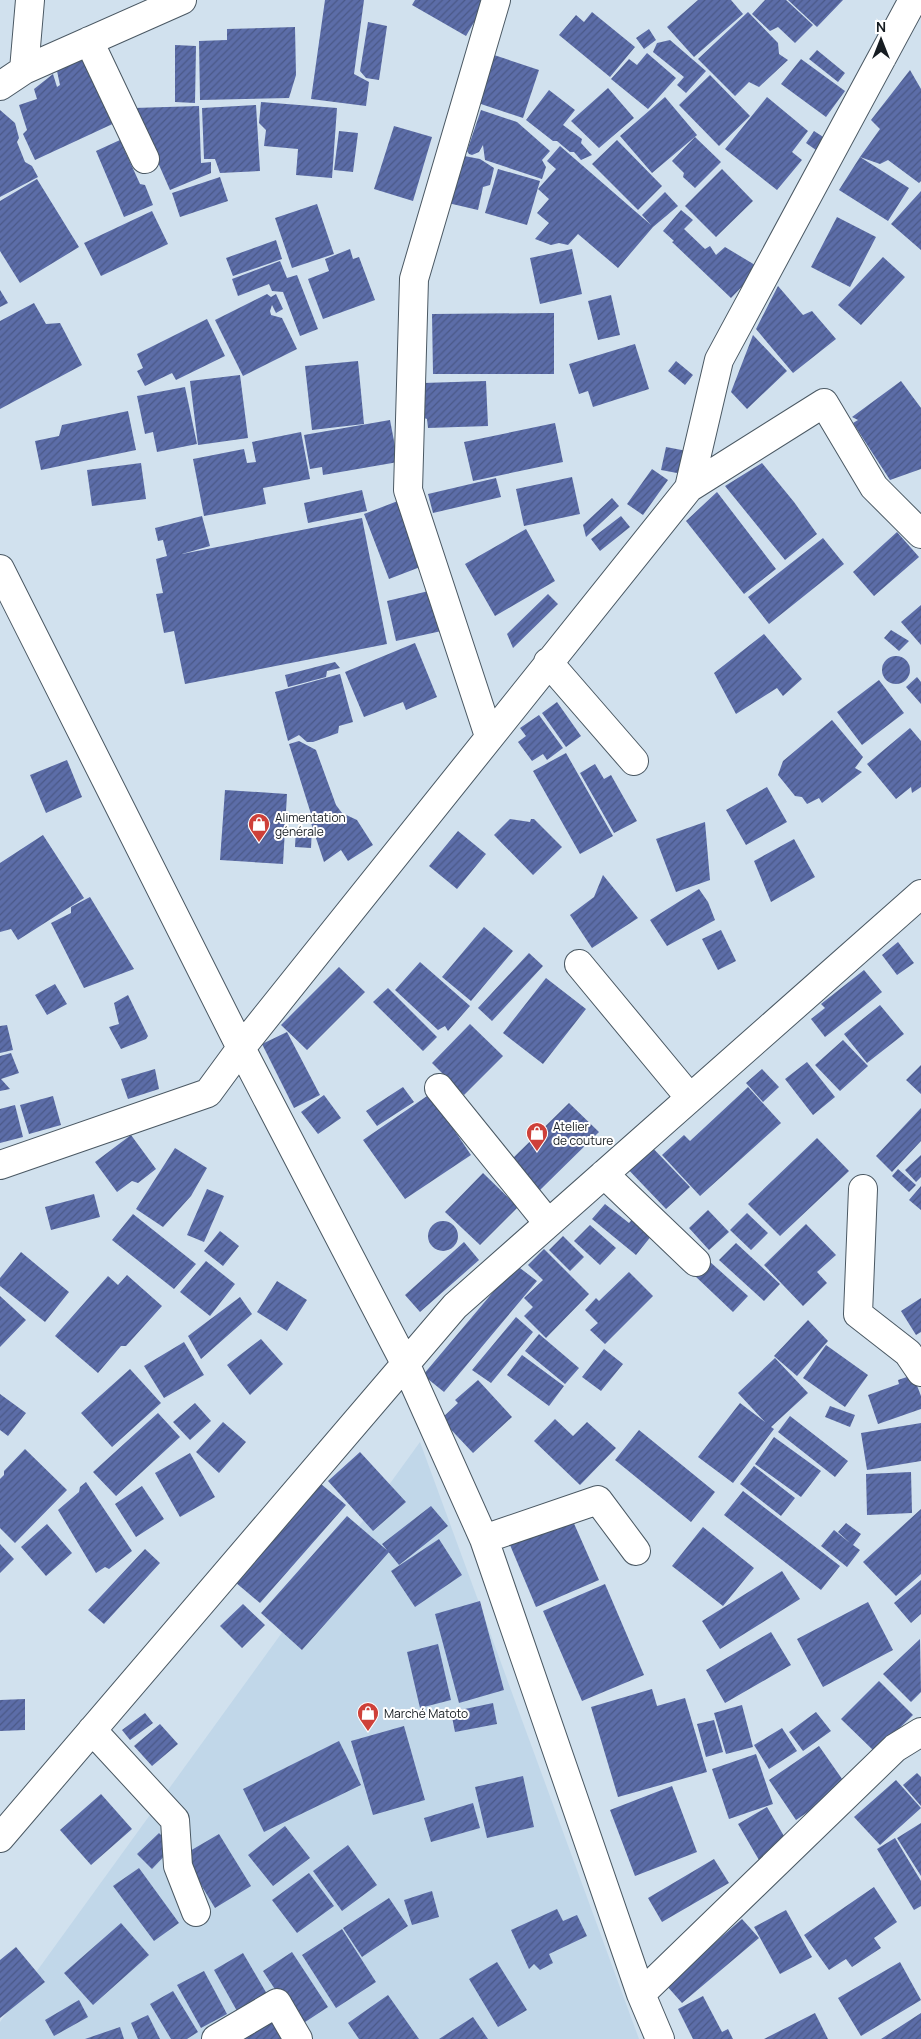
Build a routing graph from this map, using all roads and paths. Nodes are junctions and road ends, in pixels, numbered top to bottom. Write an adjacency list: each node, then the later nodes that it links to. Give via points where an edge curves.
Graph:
1 (30, 0): 6 (street)
2 (182, 0): 5 (street)
3 (496, 0): 13 (street, via 414,279 408,490)
4 (907, 3): 9 (street, via 719,360)
5 (89, 42): 6 (street); 8 (street)
6 (24, 70): 7 (street)
7 (0, 86)
8 (145, 159)
9 (689, 488): 10 (street, via 824,402 874,487); 12 (street)
10 (921, 534)
11 (0, 569): 17 (street)
12 (548, 662): 13 (street); 14 (street)
13 (489, 736): 17 (street)
14 (634, 761)
15 (921, 894): 19 (street)
16 (580, 964): 19 (street)
17 (241, 1048): 20 (street, via 208,1093); 25 (street)
18 (439, 1088): 23 (street)
19 (690, 1098): 21 (street)
20 (0, 1165)
21 (604, 1174): 23 (street); 24 (street)
22 (863, 1189): 26 (street, via 858,1314 908,1353)
23 (548, 1223): 25 (street, via 455,1306)
24 (696, 1262)
25 (404, 1363): 27 (street); 29 (street)
26 (921, 1372)
27 (484, 1539): 28 (street, via 598,1500); 33 (street)
28 (636, 1551)
29 (92, 1730): 31 (street); 32 (street, via 175,1820 178,1866)
30 (921, 1732): 33 (street, via 895,1748)
31 (0, 1838)
32 (196, 1912)
33 (641, 1994): 36 (street)
34 (216, 2039): 35 (street, via 277,2003)
35 (298, 2039)
36 (660, 2039)

